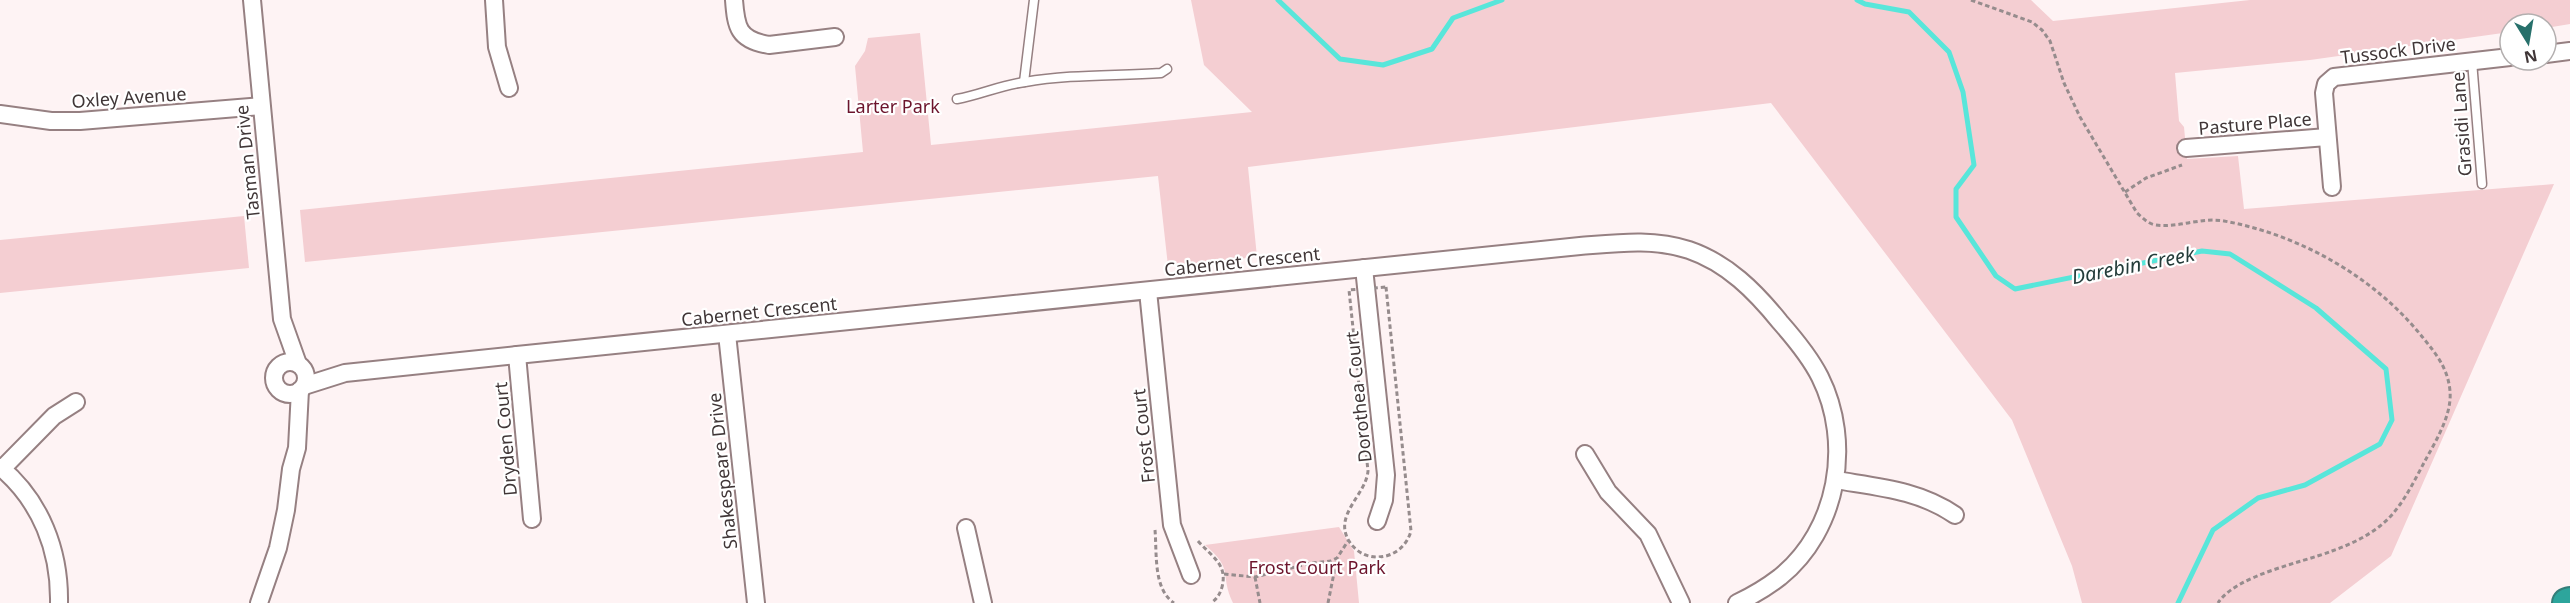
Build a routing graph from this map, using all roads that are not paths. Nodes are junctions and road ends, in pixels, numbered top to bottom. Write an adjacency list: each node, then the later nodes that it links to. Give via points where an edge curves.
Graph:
1 (252, 0): 12 (street, Tasman Drive)
2 (494, 0): 10 (street, via 497,47)
3 (734, 0): 5 (street, via 740,31 758,43)
4 (1034, 0): 9 (lane)
5 (835, 37)
6 (2498, 58): 7 (street, Tussock Drive)
7 (2472, 61): 14 (street, Tussock Drive, via 2334,77 2326,84 2324,93); 16 (lane, Grasidi Lane)
8 (1167, 69): 9 (lane, via 1161,73)
9 (1024, 82): 11 (lane)
10 (509, 88)
11 (957, 99)
12 (261, 106): 13 (street, Oxley Avenue, via 80,121); 20 (street, Tasman Drive)
13 (0, 114)
14 (2327, 137): 15 (street, Pasture Place); 17 (street, Tussock Drive)
15 (2188, 156)
16 (2482, 184)
17 (2332, 187)
18 (1364, 268): 19 (street, Cabernet Crescent); 32 (street, Cabernet Crescent, via 1626,242 1671,244 1711,259 1729,270 1770,309 1820,377 1836,423); 35 (street, Dorothea Court, via 1386,475)
19 (1148, 291): 21 (street, Cabernet Crescent); 37 (street, Frost Court, via 1172,525)
20 (282, 319): 23 (street, Tasman Drive); 24 (street, Tasman Drive)
21 (727, 334): 22 (street, Cabernet Crescent); 40 (street, Shakespeare Drive)
22 (517, 355): 25 (street, Cabernet Crescent); 34 (street, Dryden Court)
23 (300, 366): 24 (street, via 285,363); 25 (street, Cabernet Crescent); 26 (street, via 306,376)
24 (278, 368): 27 (street, via 274,377)
25 (345, 373): 26 (street, Cabernet Crescent)
26 (302, 388): 27 (street, via 291,393); 31 (street, via 297,448)
27 (280, 390): 31 (street, via 289,418)
28 (76, 402): 30 (street, via 54,416)
29 (1585, 454): 42 (street, via 1608,492 1647,534)
30 (1, 468): 38 (street, via 31,502 51,542)
31 (291, 470): 39 (street, via 278,548)
32 (1836, 480): 33 (street, via 1904,491 1927,498); 43 (street, Cabernet Crescent, via 1814,538 1798,558 1775,580)
33 (1955, 515)
34 (532, 519)
35 (1377, 521)
36 (966, 528): 41 (street)
37 (1191, 575)
38 (59, 603)
39 (258, 603)
40 (756, 603)
41 (983, 603)
42 (1680, 603)
43 (1737, 603)

